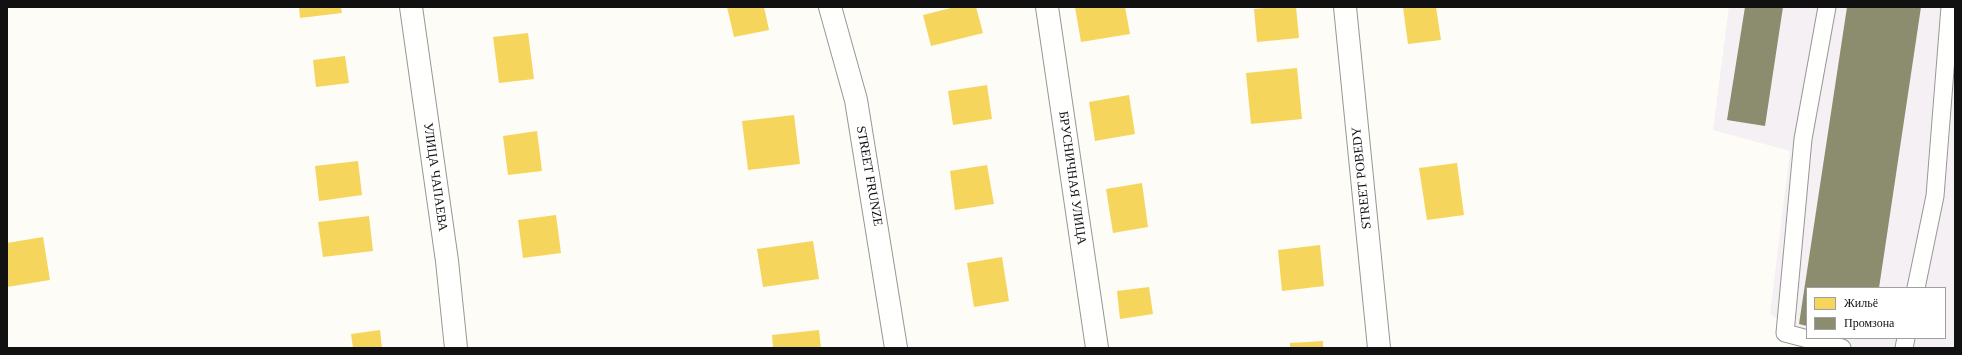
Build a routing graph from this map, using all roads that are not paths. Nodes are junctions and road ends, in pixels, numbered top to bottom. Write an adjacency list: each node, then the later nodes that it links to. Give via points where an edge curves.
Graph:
1 (411, 7): 10 (street, УЛИЦА ЧАПАЕВА, via 447,261)
2 (830, 7): 11 (street, STREET FRUNZE, via 856,100)
3 (1047, 7): 12 (street, БРУСНИЧНАЯ УЛИЦА)
4 (1345, 7): 13 (street, STREET POBEDY)
5 (1827, 7): 8 (lane, via 1803,139 1785,333)
6 (1950, 7): 7 (lane, via 1935,196)
7 (1916, 287)
8 (1806, 339)
9 (1808, 339): 14 (lane)
10 (456, 348)
11 (896, 348)
12 (1097, 348)
13 (1379, 348)
14 (1842, 348)

